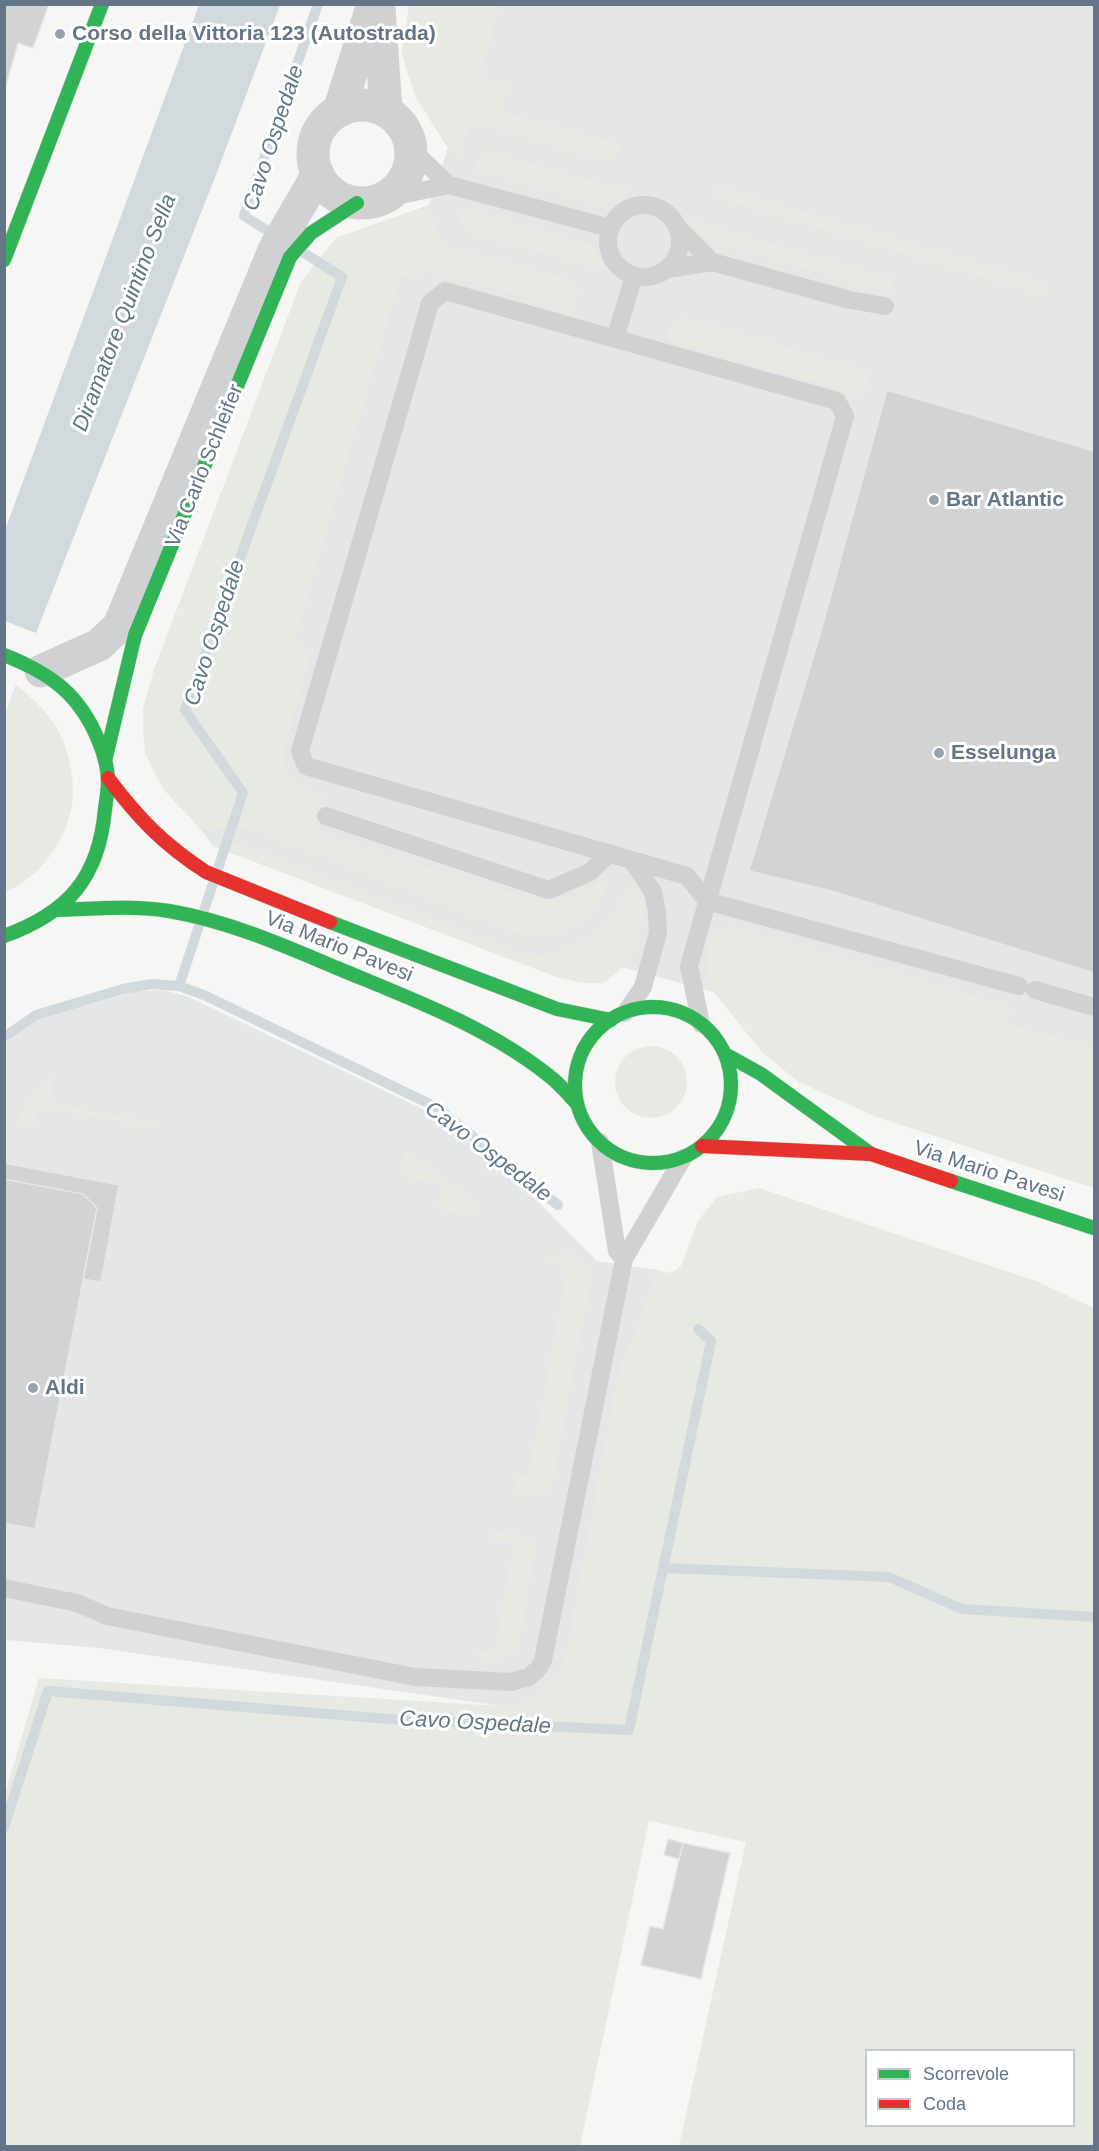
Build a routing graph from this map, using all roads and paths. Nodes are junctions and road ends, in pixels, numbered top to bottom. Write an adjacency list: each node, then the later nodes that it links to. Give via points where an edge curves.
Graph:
1 (102, 4): 13 (main road)
2 (373, 4): 4 (street)
3 (379, 4): 5 (street)
4 (339, 111): 5 (street, via 355,105); 7 (street, via 318,131 313,160)
5 (386, 111): 6 (street, via 398,121)
6 (411, 149): 8 (lane); 9 (street, via 404,179 394,191)
7 (318, 174): 9 (street, via 333,194 345,200); 12 (street, Via Carlo Schleifer)
8 (448, 185): 9 (lane); 11 (lane)
9 (369, 201): 12 (main road)
10 (677, 226): 11 (lane, via 661,209 638,205 616,218); 14 (lane); 15 (lane, via 680,249)
11 (610, 228): 16 (lane, via 609,252 623,271)
12 (290, 242): 20 (street, Via Carlo Schleifer, via 119,626 99,645); 21 (main road, Via Carlo Schleifer, via 135,635)
13 (7, 248)
14 (712, 262): 15 (lane); 17 (lane, via 849,300)
15 (668, 269): 16 (lane, via 646,278)
16 (634, 276): 18 (lane)
17 (885, 306)
18 (615, 339): 24 (lane, via 445,291 430,303 300,751 306,766); 26 (lane, via 837,401 845,416)
19 (4, 655): 20 (main road)
20 (33, 667): 21 (main road, via 71,695 92,726)
21 (105, 761): 22 (main road)
22 (108, 778): 27 (main road, via 104,832 94,863 79,888); 30 (main road, Via Mario Pavesi, via 154,833 207,872 557,1009)
23 (326, 816): 24 (lane, via 549,890 590,872)
24 (610, 854): 25 (lane)
25 (632, 860): 26 (lane, via 687,876); 30 (lane, via 653,892 658,933 643,987)
26 (707, 901): 29 (lane); 31 (lane, via 688,966)
27 (55, 910): 28 (main road, via 28,928); 33 (main road, Via Mario Pavesi, via 168,911 273,941 450,1014 547,1073)
28 (4, 936)
29 (1095, 1007)
30 (618, 1016): 31 (main road, via 657,1007 688,1015); 33 (main road, via 593,1036 580,1057 575,1080)
31 (701, 1024): 32 (main road)
32 (725, 1054): 35 (main road, via 731,1079 729,1104 719,1128); 36 (main road, Via Mario Pavesi, via 761,1074)
33 (577, 1104): 34 (main road, via 586,1125)
34 (600, 1142): 37 (main road, via 618,1155 639,1162); 39 (lane, via 617,1251)
35 (702, 1146): 36 (main road, Via Mario Pavesi); 37 (main road)
36 (871, 1154): 38 (main road, Via Mario Pavesi)
37 (683, 1158): 39 (lane)
38 (1095, 1228)
39 (624, 1259): 40 (lane, via 543,1660 529,1677 511,1682 416,1677 107,1616 77,1603)
40 (4, 1588)

